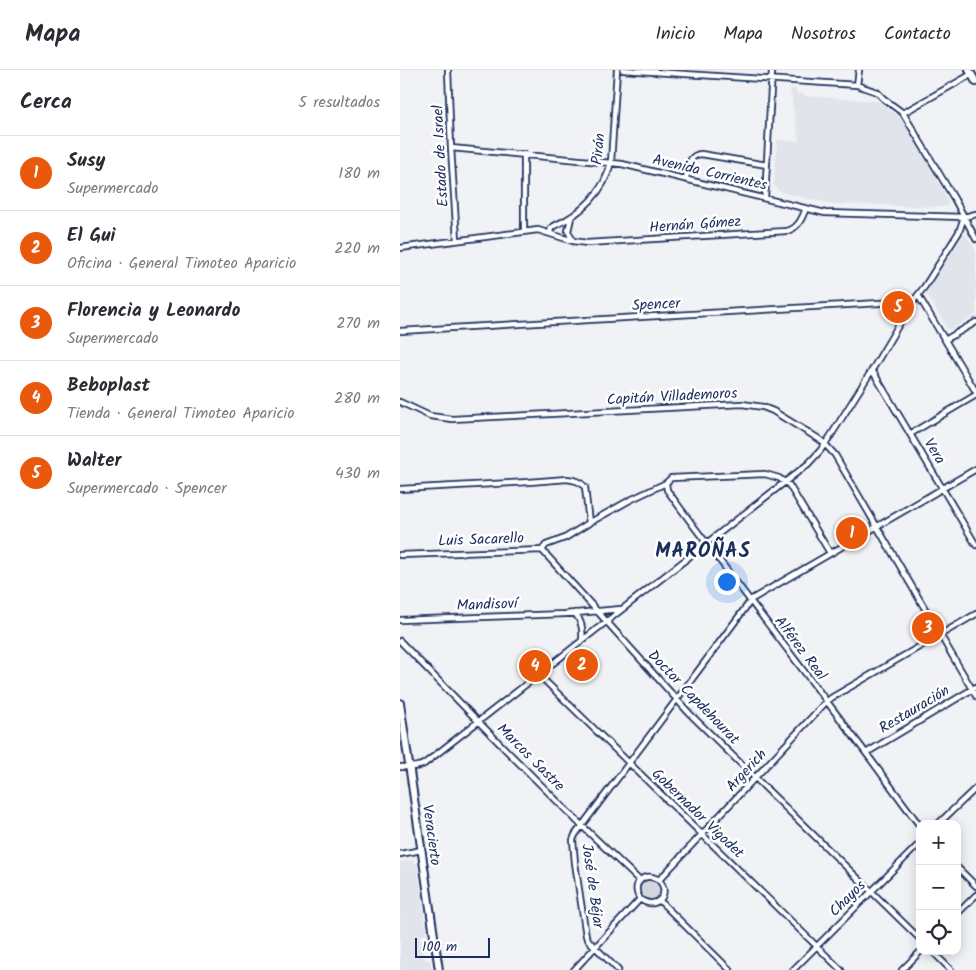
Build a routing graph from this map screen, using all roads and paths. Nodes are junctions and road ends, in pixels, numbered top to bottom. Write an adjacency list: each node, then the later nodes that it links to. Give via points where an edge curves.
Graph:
1 (448, 70): 12 (street, Estado de Israel)
2 (617, 70): 14 (street, Pirán)
3 (623, 70): 6 (street)
4 (772, 70): 8 (street)
5 (858, 70): 10 (street)
6 (694, 72): 8 (street)
7 (970, 72): 9 (street); 11 (street)
8 (772, 79): 10 (street); 15 (street)
9 (976, 82)
10 (858, 85): 11 (street, via 877,92)
11 (903, 113): 20 (street)
12 (451, 148): 13 (street, Avenida Corrientes); 25 (street, Estado de Israel)
13 (524, 154): 14 (street, Avenida Corrientes); 22 (street)
14 (611, 162): 16 (street, Avenida Corrientes); 21 (street, Pirán, via 600,189)
15 (766, 165): 16 (street, via 696,154 690,161); 17 (street)
16 (686, 179): 17 (street, Avenida Corrientes)
17 (765, 198): 18 (street, Avenida Corrientes)
18 (806, 208): 20 (street, Avenida Corrientes, via 830,213); 26 (street, Hernán Gómez, via 799,224 787,231 587,243)
19 (976, 214): 20 (street, Avenida Corrientes)
20 (964, 217): 24 (street); 28 (street)
21 (571, 218): 23 (street, Pirán, via 551,228); 26 (street, via 568,231)
22 (524, 232): 23 (street, Hernán Gómez, via 538,230); 25 (street, Hernán Gómez)
23 (550, 233): 26 (street, Hernán Gómez)
24 (976, 239)
25 (457, 240): 27 (street, Hernán Gómez)
26 (573, 241)
27 (400, 248)
28 (918, 295): 29 (street); 32 (street)
29 (914, 301): 31 (street, Spencer); 33 (street)
30 (976, 322): 32 (street)
31 (400, 331)
32 (945, 340): 34 (street)
33 (872, 370): 36 (street, Vera); 37 (street)
34 (976, 394): 36 (street)
35 (400, 402): 37 (street, Capitán Villademoros, via 430,416 452,419 742,404 773,411)
36 (910, 434): 41 (street, Vera)
37 (825, 444): 39 (street, via 808,464); 44 (street, Capitán Villademoros)
38 (976, 469): 41 (street, José de Béjar)
39 (785, 482): 40 (street, Luis Sacarello, via 765,474 674,478); 45 (street); 48 (street)
40 (666, 483): 43 (street, Luis Sacarello); 45 (street, Alférez Real, via 667,490)
41 (943, 488): 44 (street, José de Béjar); 46 (street, Vera)
42 (400, 489): 43 (street, via 573,480 585,487)
43 (589, 523): 47 (street, Luis Sacarello)
44 (876, 527): 48 (street, José de Béjar); 57 (street, Capitán Villademoros)
45 (706, 544): 50 (street, Alférez Real); 51 (street)
46 (976, 545)
47 (542, 550): 49 (street, Luis Sacarello); 52 (street, Doctor Capdehourat)
48 (830, 553): 50 (street, José de Béjar)
49 (400, 555)
50 (750, 602): 65 (street, José de Béjar); 66 (street, Alférez Real)
51 (622, 609): 52 (street, Mandisoví); 56 (street)
52 (597, 611): 53 (street, Mandisoví); 56 (street, Doctor Capdehourat)
53 (575, 613): 55 (street, Mandisoví); 58 (street, via 582,625)
54 (976, 614): 57 (street, Argerich)
55 (400, 620)
56 (606, 622): 58 (street); 65 (street, Doctor Capdehourat)
57 (940, 634): 63 (street, Capitán Villademoros); 66 (street, Argerich)
58 (582, 640): 62 (street)
59 (400, 641): 61 (street, Marcos Sastre)
60 (400, 646): 61 (street, Marcos Sastre)
61 (406, 648): 68 (street, Marcos Sastre)
62 (539, 675): 68 (street); 70 (street, Gobernador Vigodet)
63 (974, 688): 64 (street, Capitán Villademoros); 69 (street, Restauración)
64 (976, 696)
65 (677, 700): 70 (street, José de Béjar); 73 (street, Doctor Capdehourat)
66 (826, 702): 69 (street, Alférez Real); 73 (street, Argerich)
67 (400, 703): 72 (street, Veracierto)
68 (479, 722): 72 (street, via 424,764); 77 (street, Marcos Sastre)
69 (866, 753): 76 (street, Alférez Real)
70 (629, 764): 77 (street, José de Béjar); 78 (street, Gobernador Vigodet)
71 (400, 767): 72 (street)
72 (409, 767): 80 (street, Veracierto)
73 (755, 778): 78 (street, Argerich); 86 (street, Doctor Capdehourat)
74 (976, 788): 75 (street)
75 (942, 820)
76 (916, 821)
77 (583, 825): 84 (street, Marcos Sastre); 93 (street, José de Béjar, via 573,840 575,863 586,936)
78 (703, 834): 83 (street, Argerich); 92 (street, Gobernador Vigodet)
79 (916, 847): 86 (street, Chayos)
80 (422, 850): 81 (street); 96 (street, Veracierto)
81 (400, 854)
82 (961, 871): 85 (street)
83 (659, 880): 84 (street, via 652,876); 89 (street, via 664,892)
84 (640, 881): 88 (street, via 636,888)
85 (976, 886)
86 (872, 891): 91 (street, Doctor Capdehourat); 92 (street, Chayos)
87 (976, 895): 90 (street)
88 (640, 899): 89 (street, via 647,904); 93 (street)
89 (659, 900): 99 (street)
90 (961, 910)
91 (916, 935)
92 (816, 946): 100 (street, Chayos); 101 (street, Gobernador Vigodet)
93 (596, 947): 97 (street); 98 (street, José de Béjar)
94 (917, 955): 102 (street)
95 (936, 955): 103 (street)
96 (439, 970)
97 (574, 970)
98 (618, 970)
99 (730, 970)
100 (792, 970)
101 (840, 970)
102 (902, 970)
103 (951, 970)

